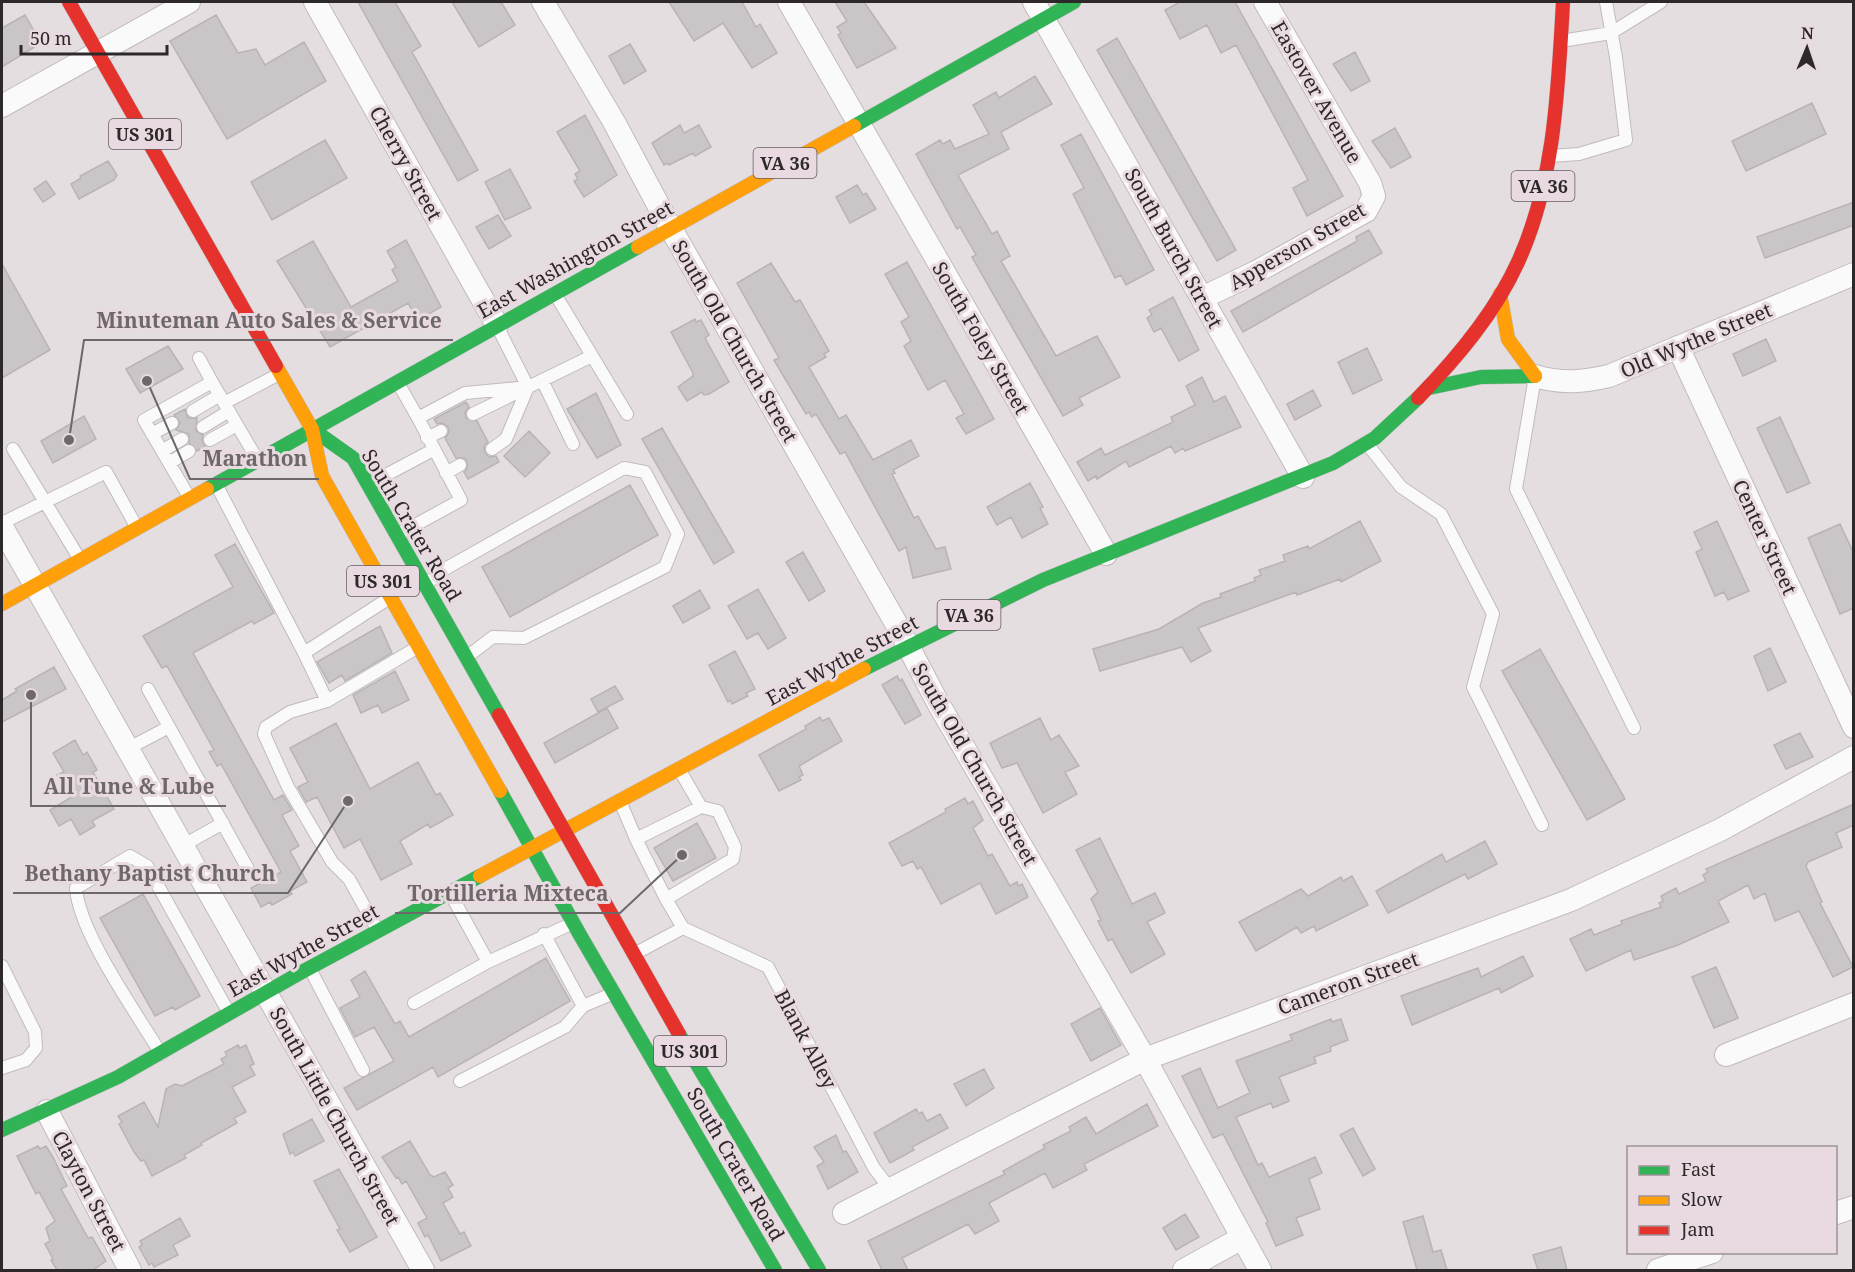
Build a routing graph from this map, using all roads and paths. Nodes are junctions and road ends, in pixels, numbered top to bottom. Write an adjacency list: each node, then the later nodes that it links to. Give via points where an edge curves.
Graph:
1 (69, 2): 14 (main road, US 301)
2 (189, 2): 14 (street)
3 (315, 2): 24 (street, Cherry Street)
4 (543, 2): 19 (street, South Old Church Street)
5 (789, 2): 16 (street, South Foley Street)
6 (1074, 2): 11 (main road, East Washington Street / VA 36)
7 (1265, 2): 18 (street, Eastover Avenue)
8 (1563, 2): 13 (main road, East Wythe Street / VA 36)
9 (1606, 2): 12 (lane)
10 (1661, 2): 12 (lane)
11 (1039, 10): 16 (main road, East Washington Street / VA 36); 23 (street, South Burch Street)
12 (1611, 33): 13 (lane); 17 (lane, via 1626,140 1579,154)
13 (1560, 42): 17 (main road, East Wythe Street / VA 36)
14 (98, 52): 15 (street); 28 (main road, US 301)
15 (2, 106)
16 (857, 123): 19 (main road, East Washington Street / VA 36); 67 (street, South Foley Street)
17 (1548, 156): 22 (main road, East Wythe Street / VA 36, via 1528,235)
18 (1370, 183): 23 (street, Apperson Street, via 1374,196 1366,211)
19 (670, 227): 21 (main road, East Washington Street / VA 36); 73 (street, South Old Church Street)
20 (1854, 274): 25 (street, Old Wythe Street)
21 (554, 293): 24 (main road, East Washington Street / VA 36); 26 (lane)
22 (1500, 294): 29 (main road, via 1510,344); 34 (main road, East Wythe Street / VA 36)
23 (1202, 298): 59 (street, South Burch Street)
24 (497, 325): 31 (main road, East Washington Street / VA 36); 33 (lane)
25 (1678, 347): 29 (street, Old Wythe Street, via 1609,376 1580,383); 81 (street, Center Street)
26 (592, 356): 30 (lane); 38 (lane)
27 (199, 358): 32 (lane)
28 (280, 373): 35 (lane); 43 (main road, US 301)
29 (1535, 376): 34 (main road, via 1500,373); 80 (lane, via 1516,489)
30 (542, 380): 33 (lane); 49 (lane)
31 (397, 381): 39 (lane); 43 (main road, East Washington Street / VA 36)
32 (212, 382): 35 (lane); 45 (lane, via 144,420)
33 (528, 387): 37 (lane); 39 (lane, via 465,393); 52 (lane, via 506,439)
34 (1429, 388): 50 (main road, East Wythe Street / VA 36)
35 (224, 403): 36 (lane); 41 (lane); 42 (lane)
36 (193, 411)
37 (473, 414)
38 (627, 414)
39 (418, 418): 48 (lane)
40 (172, 423): 45 (lane)
41 (237, 425): 47 (lane); 55 (lane)
42 (203, 427)
43 (312, 429): 55 (main road, East Washington Street); 61 (main road, South Crater Road / US 301, via 353,458); 71 (main road, South Crater Road / US 301, via 321,476)
44 (441, 431): 48 (lane)
45 (152, 434): 53 (lane)
46 (182, 439): 53 (lane)
47 (210, 440)
48 (430, 444): 58 (lane); 61 (lane)
49 (573, 444)
50 (1367, 444): 59 (main road, East Wythe Street / VA 36); 88 (lane, via 1401,487 1441,514 1493,614 1473,687)
51 (13, 449): 63 (lane)
52 (492, 449)
53 (162, 451): 56 (lane)
54 (189, 452): 56 (lane)
55 (257, 460): 60 (main road, East Washington Street)
56 (169, 463): 62 (lane)
57 (460, 465): 58 (lane)
58 (446, 473): 66 (lane, via 461,500)
59 (1303, 477): 67 (main road, East Wythe Street / VA 36)
60 (216, 483): 62 (main road, East Washington Street); 75 (lane)
61 (368, 485): 66 (main road, South Crater Road / US 301)
62 (189, 498): 65 (main road, East Washington Street)
63 (45, 502): 64 (lane); 65 (lane, via 106,472); 68 (lane)
64 (2, 525): 69 (street, South Little Church Street)
65 (137, 527): 68 (main road, East Washington Street)
66 (396, 536): 70 (main road, South Crater Road / US 301)
67 (1106, 554): 73 (main road, East Wythe Street / VA 36, via 993,603)
68 (80, 559): 69 (main road, East Washington Street)
69 (34, 585): 72 (main road, East Washington Street); 82 (street, South Little Church Street)
70 (425, 585): 76 (main road, South Crater Road / US 301); 76 (lane, via 445,569 624,468 645,472 678,534 664,567 524,638 493,637)
71 (392, 596): 74 (main road, South Crater Road / US 301); 75 (lane)
72 (2, 604)
73 (908, 646): 84 (main road, East Wythe Street / VA 36); 112 (street, South Old Church Street)
74 (418, 647): 78 (lane); 92 (main road, South Crater Road / US 301)
75 (304, 653): 78 (lane)
76 (467, 657): 89 (main road, South Crater Road / US 301)
77 (148, 689): 79 (lane)
78 (327, 701): 98 (lane, via 290,712 266,727 264,734 288,787)
79 (169, 727): 82 (lane); 87 (lane)
80 (1634, 728)
81 (1854, 728)
82 (127, 749): 91 (street, South Little Church Street)
83 (1854, 757): 112 (street, Cameron Street, via 1720,830 1571,900)
84 (679, 769): 85 (main road, East Wythe Street / VA 36); 86 (lane)
85 (620, 800): 89 (main road, East Wythe Street / VA 36); 90 (lane)
86 (701, 807): 90 (lane); 95 (lane, via 718,811 735,847 733,859)
87 (223, 823): 91 (lane); 93 (lane)
88 (1542, 825)
89 (565, 829): 92 (main road, East Wythe Street / VA 36); 100 (main road, South Crater Road / US 301)
90 (636, 839): 95 (lane)
91 (182, 846): 104 (street, South Little Church Street)
92 (532, 848): 94 (main road, East Wythe Street); 96 (main road, South Crater Road / US 301)
93 (248, 869)
94 (450, 892): 98 (main road, East Wythe Street); 101 (lane)
95 (666, 899): 97 (lane)
96 (573, 922): 99 (lane); 105 (main road, South Crater Road / US 301)
97 (683, 928): 100 (lane); 118 (lane, Blank Alley, via 768,967 874,1168)
98 (378, 930): 103 (main road, East Wythe Street)
99 (544, 934): 101 (lane); 108 (lane)
100 (635, 953): 127 (main road, South Crater Road / US 301)
101 (488, 962): 106 (lane)
102 (2, 966): 113 (lane, via 35,1032 36,1048 26,1060)
103 (309, 968): 104 (main road, East Wythe Street); 114 (lane)
104 (266, 992): 109 (main road, East Wythe Street); 125 (street, South Little Church Street)
105 (614, 993): 108 (lane); 126 (main road, South Crater Road / US 301)
106 (414, 1003)
107 (1854, 1004): 111 (street)
108 (583, 1006): 115 (lane, via 566,1027)
109 (229, 1013): 110 (main road, East Wythe Street); 110 (lane, via 147,866 130,856 76,888 77,905 88,932)
110 (161, 1055): 116 (main road, East Wythe Street)
111 (1726, 1055)
112 (1145, 1059): 118 (street, Cameron Street); 122 (street, South Old Church Street)
113 (2, 1068)
114 (363, 1070)
115 (460, 1081)
116 (47, 1111): 117 (main road, East Wythe Street); 124 (street, Clayton Street)
117 (2, 1130)
118 (891, 1190): 121 (street, Cameron Street)
119 (1854, 1207): 120 (street)
120 (1837, 1212)
121 (844, 1213)
122 (1242, 1238): 128 (street); 129 (street, South Old Church Street)
123 (1706, 1254): 130 (street)
124 (130, 1270)
125 (423, 1270)
126 (775, 1270)
127 (819, 1270)
128 (1184, 1270)
129 (1260, 1270)
130 (1658, 1270)

